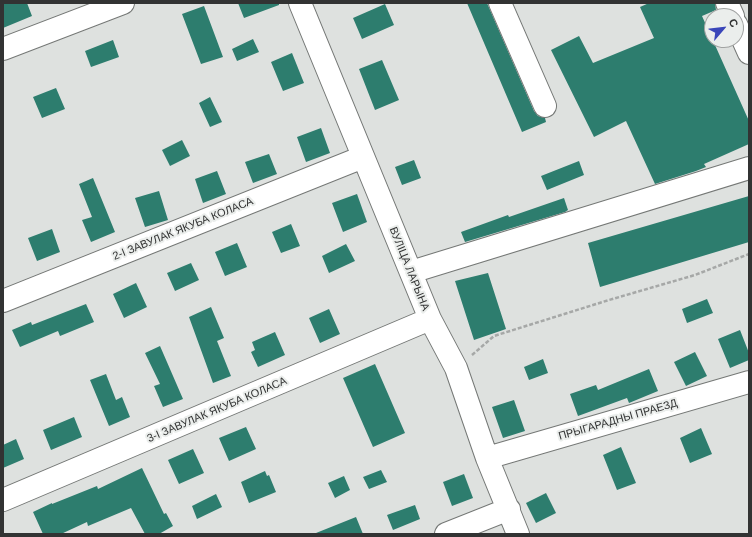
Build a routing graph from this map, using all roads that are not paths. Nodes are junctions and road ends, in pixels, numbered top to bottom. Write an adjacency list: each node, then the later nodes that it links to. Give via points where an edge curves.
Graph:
1 (124, 3): 5 (street)
2 (300, 3): 8 (street, ВУЛІЦА ЛАРЫНА)
3 (500, 3): 7 (street)
4 (744, 42): 6 (street)
5 (3, 50)
6 (749, 53)
7 (545, 106)
8 (363, 157): 10 (street, ВУЛІЦА ЛАРЫНА); 11 (street, 2-І ЗАВУЛАК ЯКУБА КОЛАСА)
9 (749, 168): 10 (street)
10 (411, 272): 12 (street, ВУЛІЦА ЛАРЫНА)
11 (3, 301)
12 (430, 319): 14 (street, ВУЛІЦА ЛАРЫНА, via 456,368); 15 (street, 3-І ЗАВУЛАК ЯКУБА КОЛАСА)
13 (749, 382): 14 (street, ПРЫГАРАДНЫ ПРАЕЗД)
14 (487, 458): 16 (street, ВУЛІЦА ЛАРЫНА)
15 (3, 500)
16 (509, 509): 17 (street); 18 (street, ВУЛІЦА ЛАРЫНА)
17 (446, 534)
18 (518, 534)

